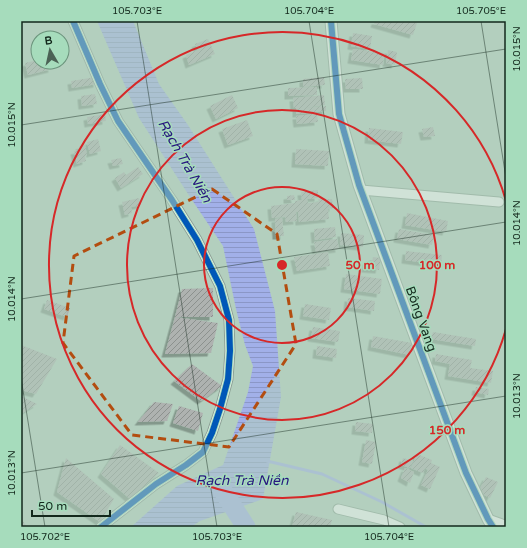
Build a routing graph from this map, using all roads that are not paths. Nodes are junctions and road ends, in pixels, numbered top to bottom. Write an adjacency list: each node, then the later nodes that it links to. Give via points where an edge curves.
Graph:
1 (73, 21): 8 (street, via 118,121 200,246 220,286 229,320 228,379 212,433 203,452 156,484)
2 (332, 21): 3 (street, Bông Vang, via 339,114)
3 (361, 190): 4 (street); 6 (street, Bông Vang, via 466,473)
4 (499, 202)
5 (338, 509): 9 (street, via 384,520)
6 (491, 524): 7 (street)
7 (506, 525)
8 (102, 527)
9 (400, 527)

